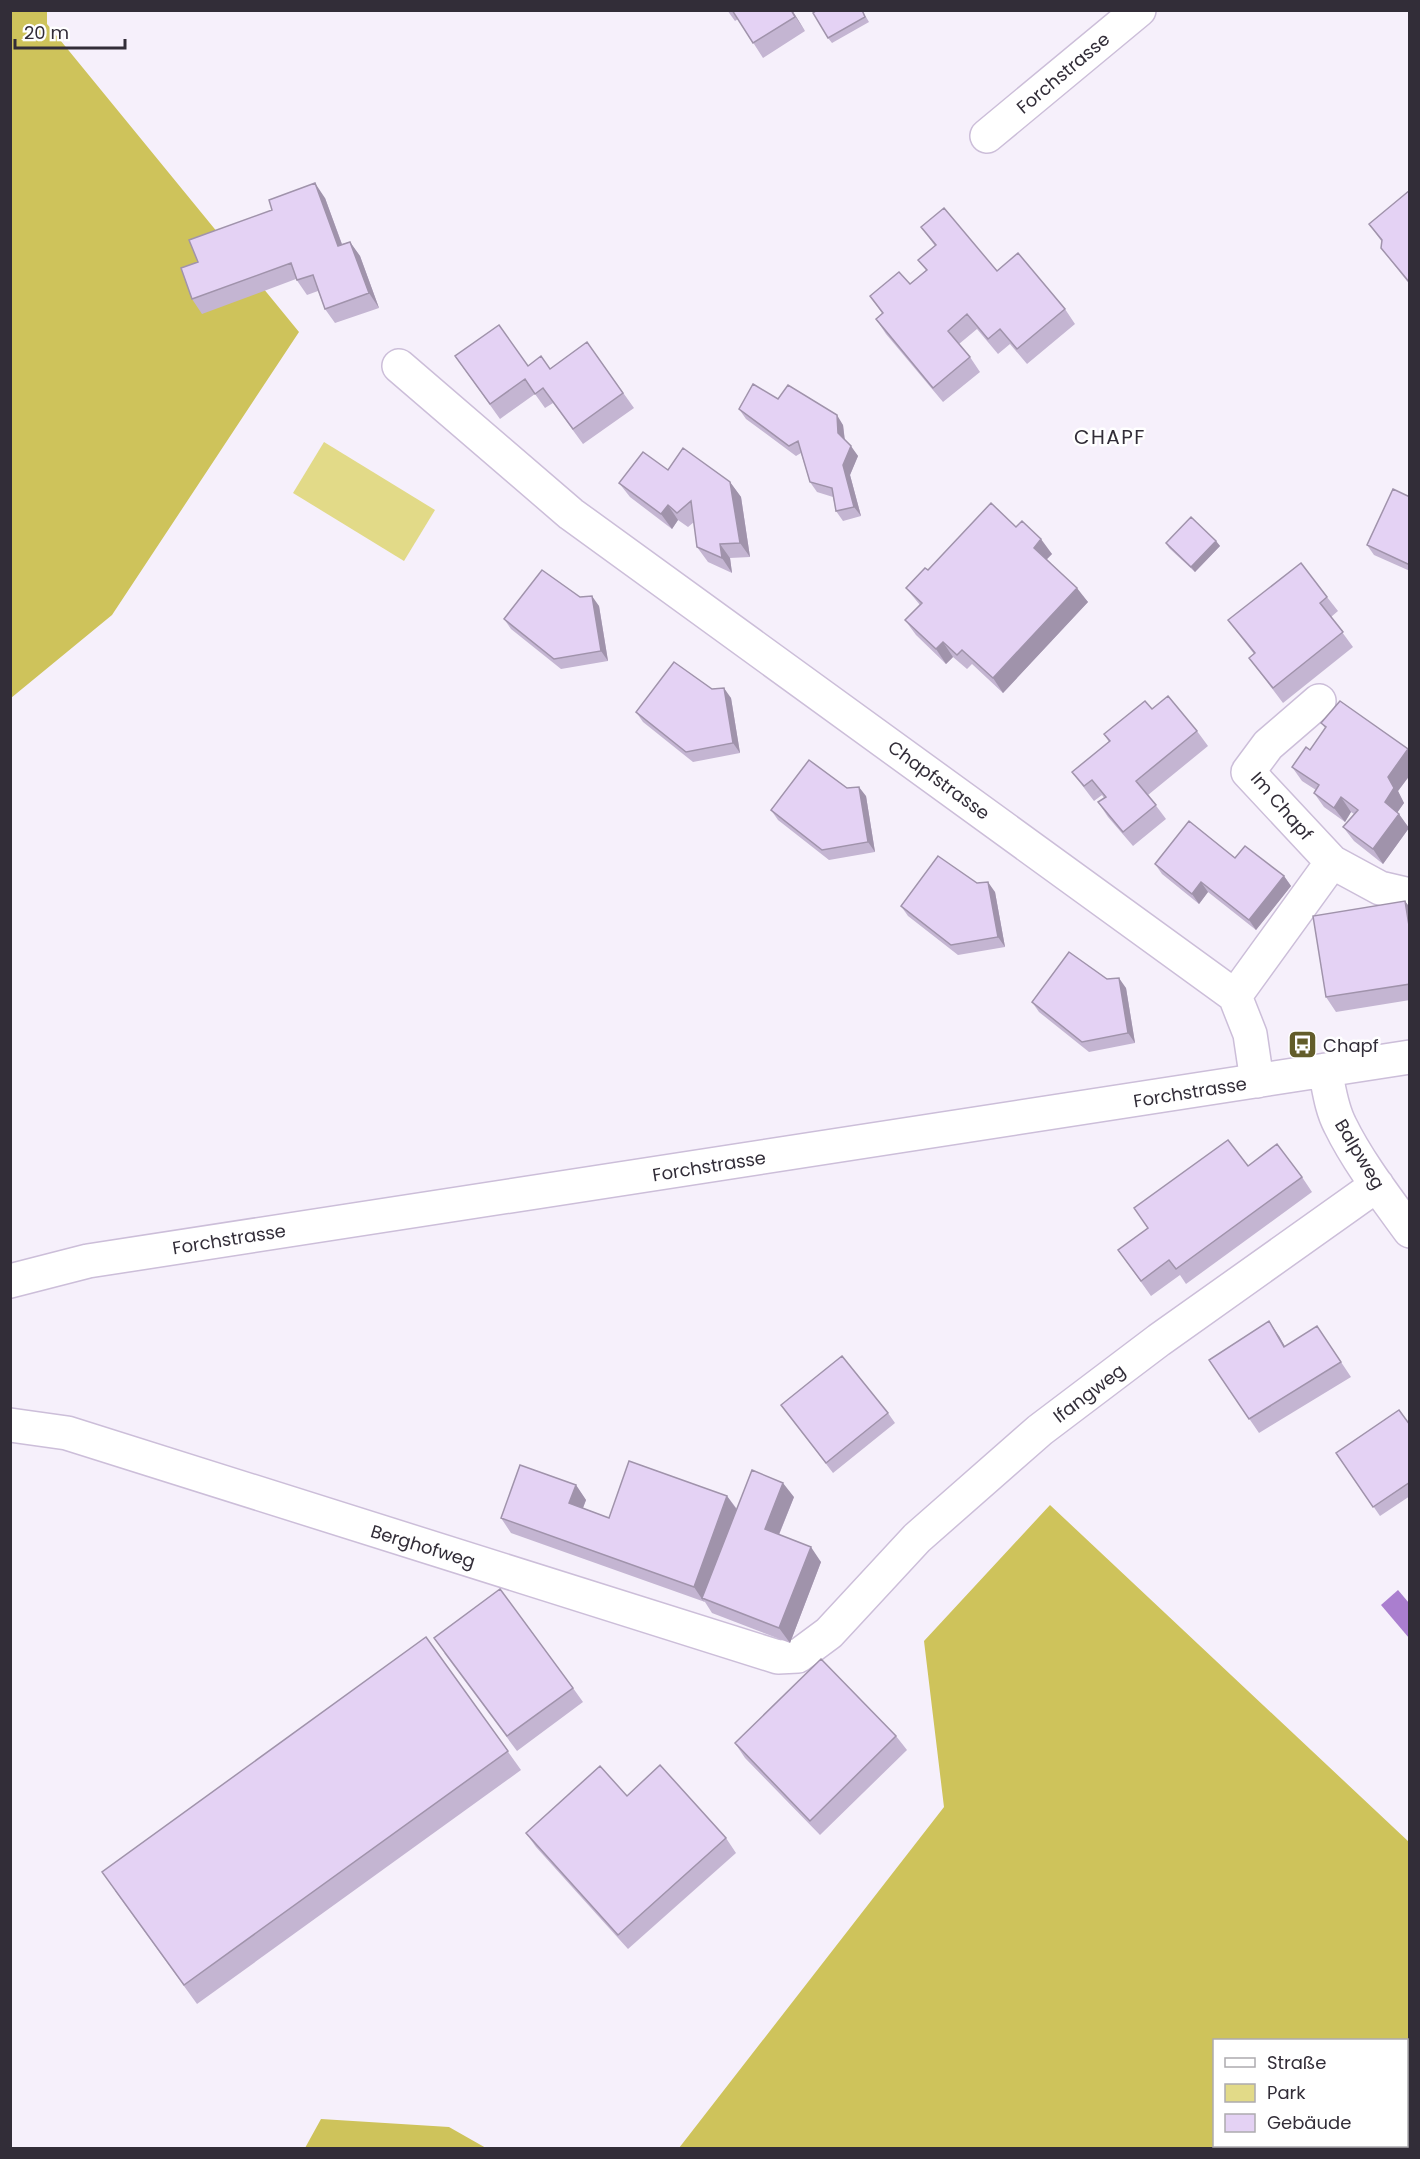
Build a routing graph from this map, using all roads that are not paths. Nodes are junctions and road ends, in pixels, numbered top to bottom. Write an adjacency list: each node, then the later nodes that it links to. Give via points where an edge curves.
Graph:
1 (1139, 10): 2 (street, Forchstrasse)
2 (987, 136)
3 (399, 366): 7 (street, Chapfstrasse, via 571,514)
4 (1319, 702): 5 (street, Im Chapf, via 1268,745 1248,772)
5 (1332, 862): 6 (street, Im Chapf, via 1380,888); 7 (street)
6 (1410, 895)
7 (1235, 996): 10 (street, via 1250,1034)
8 (1410, 1057): 9 (street, Forchstrasse)
9 (1325, 1070): 10 (street, Forchstrasse); 11 (street, Balpweg, via 1339,1124)
10 (1257, 1081): 13 (street, Forchstrasse, via 88,1261)
11 (1377, 1185): 12 (street, Balpweg); 15 (street, Ifangweg, via 1040,1430 917,1538)
12 (1410, 1231)
13 (10, 1281)
14 (10, 1425): 15 (street, Berghofweg, via 67,1433 778,1657 798,1656)
15 (829, 1633)

